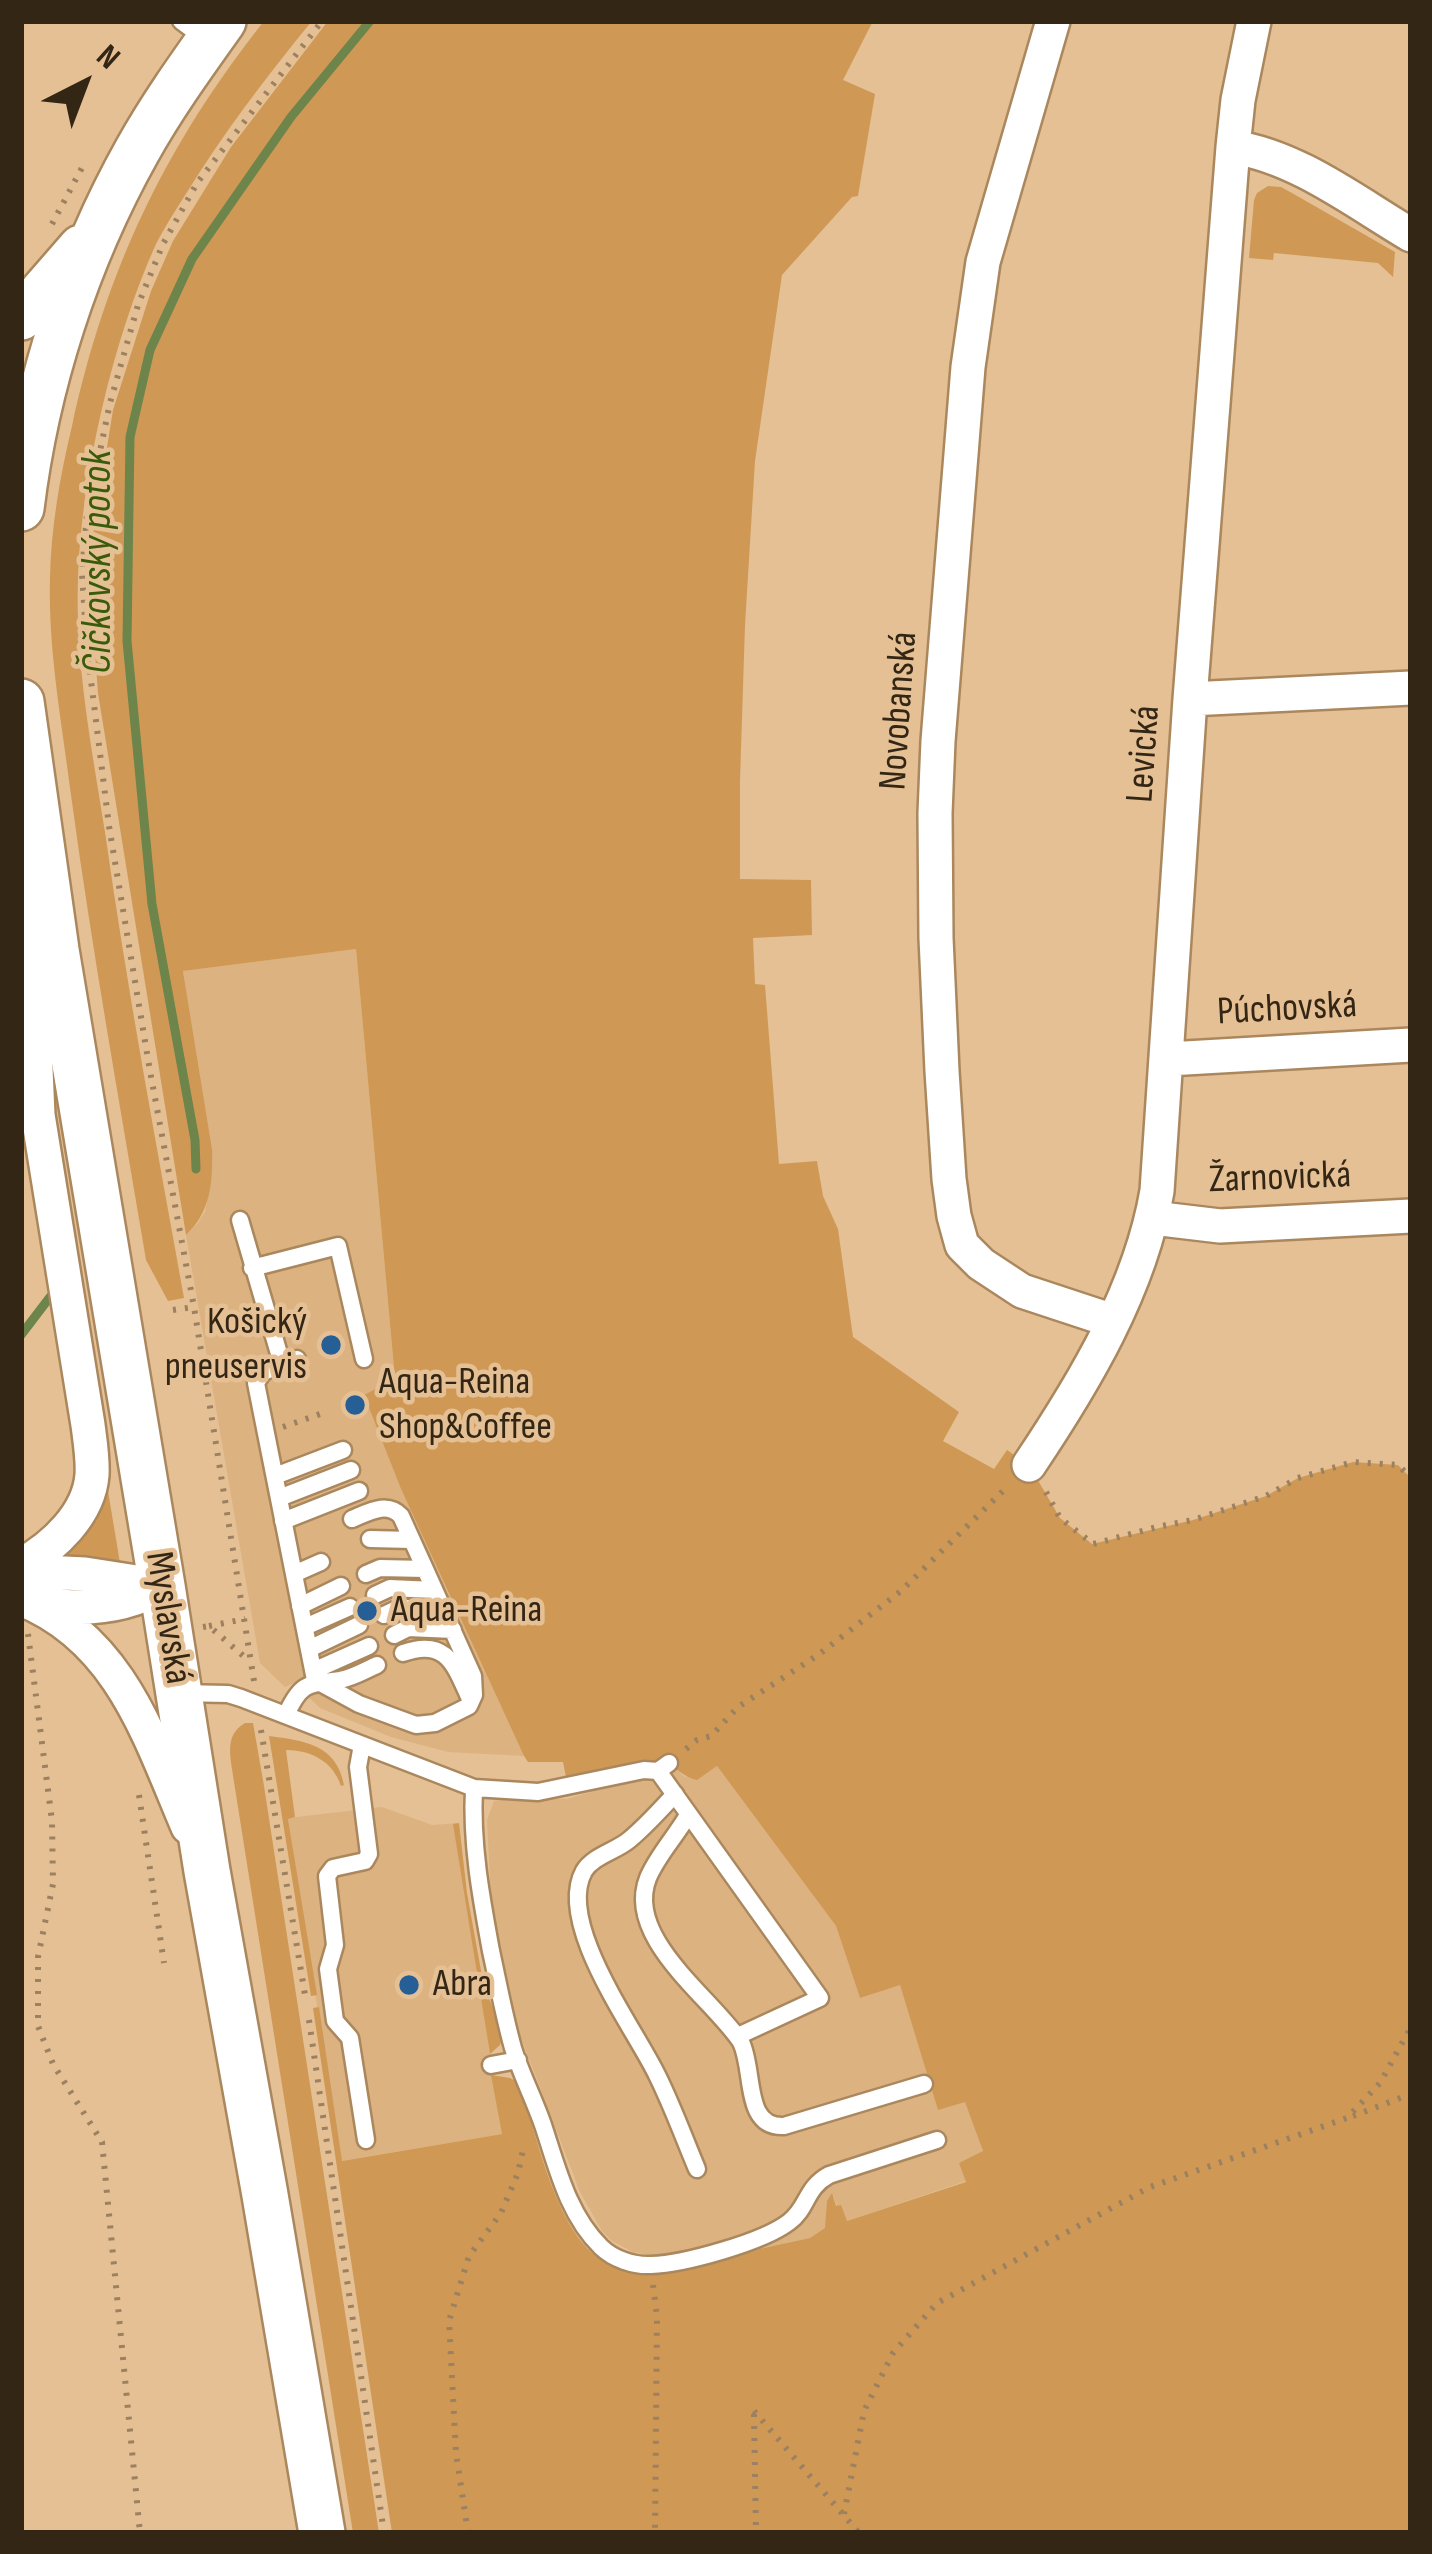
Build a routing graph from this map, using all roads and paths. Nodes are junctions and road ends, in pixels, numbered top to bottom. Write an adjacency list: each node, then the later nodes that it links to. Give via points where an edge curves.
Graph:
1 (322, 21): 19 (path, via 197,183 163,244 110,403 82,573 110,826)
2 (1053, 21): 21 (street, Novobanská, via 983,262 968,367 935,813 942,1071 962,1245 1022,1291)
3 (1254, 21): 5 (street, Levická)
4 (204, 28): 6 (street)
5 (1233, 147): 7 (street, via 1284,161); 11 (street, Levická)
6 (104, 217): 8 (street); 9 (street, via 66,314)
7 (1411, 235)
8 (21, 317)
9 (22, 491)
10 (1411, 688): 11 (street)
11 (1190, 699): 14 (street, Levická)
12 (21, 705): 42 (street, Myslavská); 45 (street, via 38,1115 92,1466 89,1492)
13 (1411, 1046): 14 (street, Púchovská)
14 (1168, 1059): 16 (street, Levická)
15 (1411, 1216): 16 (street, Žarnovická, via 1220,1226)
16 (1153, 1218): 21 (street, Levická)
17 (240, 1220): 18 (lane)
18 (252, 1268): 22 (lane, via 338,1246); 24 (lane, via 290,1362 256,1378)
19 (194, 1307): 20 (path); 51 (path)
20 (173, 1310)
21 (1113, 1322): 26 (street, Levická)
22 (364, 1359)
23 (320, 1414): 24 (path)
24 (266, 1431): 28 (lane)
25 (343, 1450): 28 (lane)
26 (1029, 1465): 29 (path, via 1060,1518 1093,1544 1192,1520 1353,1462 1398,1465); 68 (path, via 901,1591)
27 (351, 1470): 31 (lane)
28 (274, 1476): 31 (lane)
29 (1411, 1478)
30 (359, 1491): 33 (lane)
31 (279, 1498): 33 (lane)
32 (352, 1519): 36 (lane, via 392,1509)
33 (284, 1521): 37 (lane)
34 (310, 1538): 37 (lane)
35 (370, 1539): 36 (lane)
36 (412, 1540): 39 (lane)
37 (289, 1547): 40 (lane)
38 (321, 1562): 40 (lane)
39 (425, 1569): 41 (lane); 44 (lane)
40 (294, 1574): 47 (lane)
41 (366, 1574)
42 (162, 1586): 45 (street, via 137,1599 74,1607); 63 (street, Myslavská)
43 (341, 1586): 47 (lane)
44 (434, 1590): 46 (lane); 49 (lane)
45 (23, 1592): 57 (path); 73 (street, via 106,1662 135,1707); 88 (path, via 52,1821 38,2026 102,2142)
46 (375, 1595)
47 (300, 1606): 54 (lane)
48 (350, 1606): 54 (lane)
49 (443, 1609): 50 (lane); 55 (lane)
50 (385, 1615)
51 (245, 1619): 53 (path); 65 (path)
52 (359, 1625): 59 (lane)
53 (209, 1626)
54 (304, 1627): 59 (lane)
55 (453, 1630): 56 (lane); 64 (lane, via 473,1676)
56 (394, 1635)
57 (46, 1636)
58 (369, 1646): 62 (lane)
59 (309, 1648): 62 (lane)
60 (403, 1654): 64 (lane, via 444,1653)
61 (377, 1665): 62 (lane, via 343,1679)
62 (314, 1676): 64 (lane, via 359,1705 416,1725 434,1724); 66 (lane)
63 (179, 1693): 65 (lane); 73 (street, Myslavská)
64 (471, 1702)
65 (257, 1704): 66 (lane); 90 (path)
66 (286, 1714): 67 (lane)
67 (362, 1745): 69 (lane); 83 (lane, via 368,1857 327,1876 335,2021 350,2038)
68 (664, 1767): 69 (lane, via 538,1792); 70 (lane)
69 (474, 1788): 77 (lane, via 480,1893)
70 (675, 1794): 72 (lane); 85 (lane, via 633,1837 589,1864 578,1901 607,1989 656,2073)
71 (139, 1796): 74 (path)
72 (688, 1815): 76 (lane, via 648,1879 649,1921 663,1952); 76 (lane, via 820,1998)
73 (207, 1871): 89 (street, Myslavská)
74 (164, 1963)
75 (1411, 2027): 82 (path, via 1380,2083)
76 (738, 2036): 79 (lane, via 756,2111 773,2127)
77 (518, 2060): 78 (lane); 81 (lane)
78 (491, 2065)
79 (924, 2084)
80 (1411, 2094): 82 (path)
81 (534, 2101): 86 (lane, via 568,2198 591,2236 609,2254); 91 (path, via 518,2173 502,2213 469,2256 449,2320)
82 (1347, 2117): 87 (path, via 1150,2187 937,2303 893,2353 865,2411)
83 (366, 2140)
84 (937, 2140): 86 (lane, via 820,2180 800,2212 760,2238)
85 (697, 2169)
86 (650, 2265): 92 (path, via 657,2318)
87 (844, 2514): 93 (path, via 754,2411); 94 (path)
88 (140, 2533)
89 (322, 2533)
90 (385, 2533)
91 (468, 2533)
92 (655, 2533)
93 (756, 2533)
94 (859, 2533)

